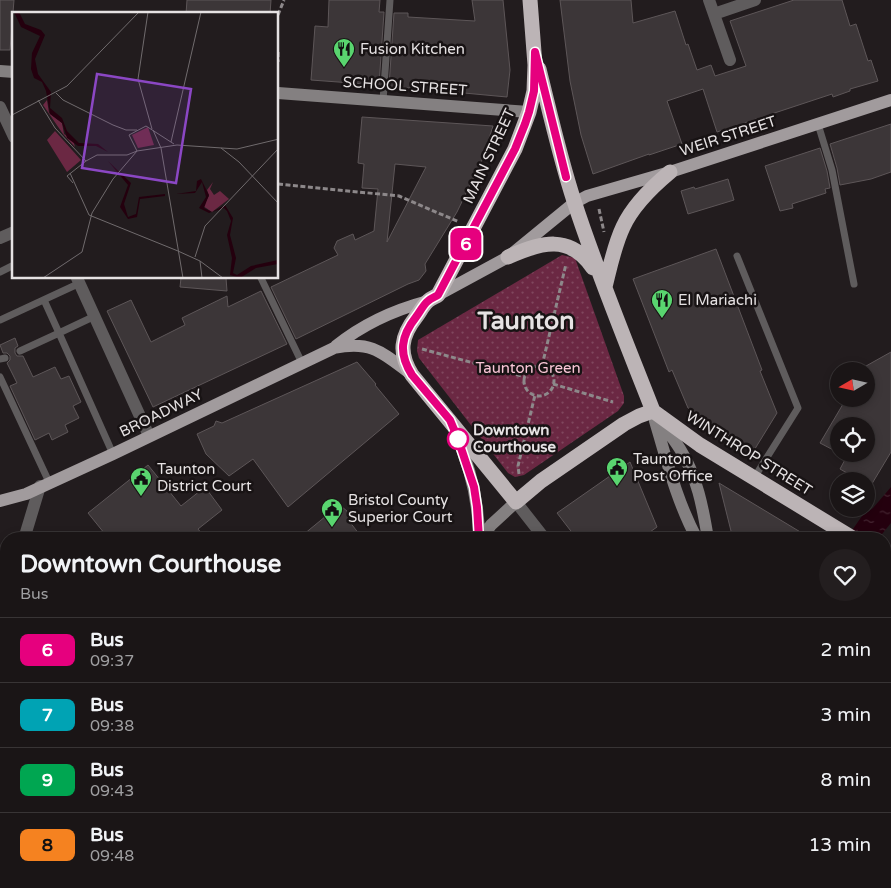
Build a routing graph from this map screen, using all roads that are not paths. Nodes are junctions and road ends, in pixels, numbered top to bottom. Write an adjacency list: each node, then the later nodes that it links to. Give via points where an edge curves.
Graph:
1 (390, 0): 10 (lane)
2 (530, 0): 6 (highway, MAIN STREET)
3 (709, 0): 5 (street)
4 (755, 0): 5 (street)
5 (714, 14): 7 (street)
6 (535, 52): 12 (highway, MAIN STREET, via 534,91); 15 (highway, MAIN STREET)
7 (730, 60)
8 (279, 93): 10 (main road, SCHOOL STREET)
9 (891, 100): 13 (main road, WEIR STREET)
10 (383, 101): 12 (main road, SCHOOL STREET)
11 (0, 107): 14 (street)
12 (529, 112): 15 (highway, via 547,128); 28 (highway, MAIN STREET, via 515,149)
13 (818, 124): 16 (main road, WEIR STREET); 26 (lane, via 832,170)
14 (12, 133)
15 (563, 161): 17 (highway, MAIN STREET)
16 (670, 172): 17 (main road, WEIR STREET, via 587,196); 27 (highway, via 646,194 627,220)
17 (574, 203): 21 (main road); 27 (highway)
18 (12, 233): 19 (street)
19 (0, 238)
20 (737, 256): 42 (lane, via 798,408)
21 (508, 257): 27 (highway, via 538,246 557,244 571,247 584,256); 28 (main road)
22 (12, 266): 23 (lane)
23 (0, 272)
24 (262, 279): 35 (lane)
25 (79, 280): 29 (lane); 30 (street)
26 (854, 284)
27 (605, 287): 38 (highway)
28 (433, 298): 33 (main road, BROADWAY, via 365,325); 36 (highway, via 404,336 404,362)
29 (44, 300): 31 (lane); 32 (lane)
30 (95, 316): 32 (lane); 40 (street)
31 (0, 320)
32 (60, 334): 34 (lane); 41 (lane)
33 (334, 348): 35 (main road, BROADWAY); 36 (main road, BROADWAY, via 350,345 372,348)
34 (20, 351)
35 (302, 363): 40 (main road, BROADWAY)
36 (412, 375): 39 (highway)
37 (0, 376): 43 (lane)
38 (652, 411): 42 (highway, WINTHROP STREET); 45 (highway, via 624,424); 50 (main road, via 675,490); 51 (main road, via 688,464 698,489)
39 (450, 420): 45 (highway); 47 (main road, via 474,487)
40 (150, 436): 41 (main road, BROADWAY)
41 (113, 454): 43 (main road, BROADWAY)
42 (754, 478): 52 (highway, WINTHROP STREET)
43 (44, 484): 44 (main road, BROADWAY, via 26,494); 46 (street)
44 (0, 501)
45 (516, 502): 48 (main road); 49 (street)
46 (27, 532)
47 (479, 532)
48 (486, 532)
49 (540, 532)
50 (694, 532)
51 (707, 532)
52 (843, 532)

